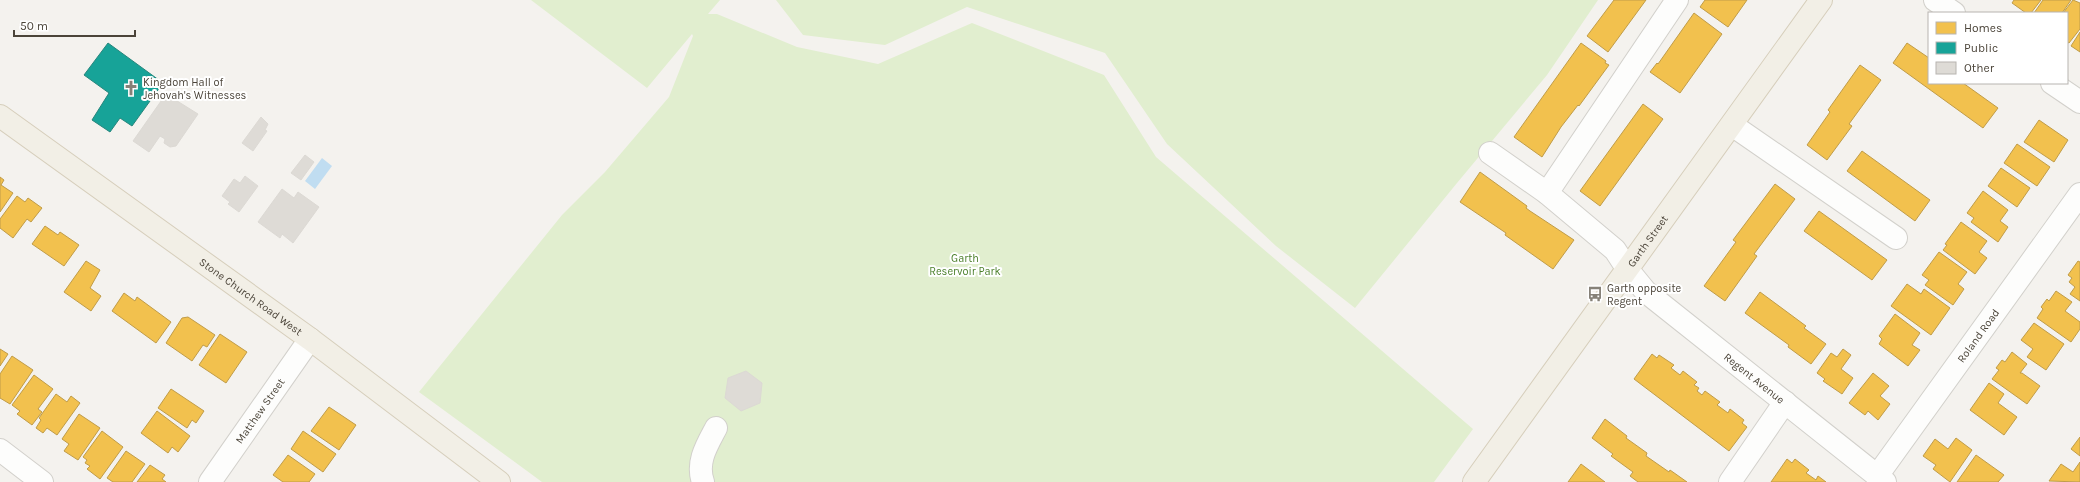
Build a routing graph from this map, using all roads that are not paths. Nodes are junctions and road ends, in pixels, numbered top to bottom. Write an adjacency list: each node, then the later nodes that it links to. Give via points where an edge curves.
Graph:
1 (1677, 0): 10 (street)
2 (1821, 0): 8 (main road, Garth Street)
3 (1935, 0): 4 (street)
4 (1953, 12)
5 (2053, 84): 6 (street)
6 (2080, 102)
7 (0, 116): 14 (main road, Stone Church Road West)
8 (1732, 125): 12 (street); 13 (main road, Garth Street)
9 (1490, 153): 10 (street, Regent Avenue)
10 (1547, 193): 13 (street, Regent Avenue, via 1615,250)
11 (2080, 194): 18 (street, Roland Road)
12 (1896, 238)
13 (1628, 270): 15 (street, Regent Avenue, via 1646,292); 23 (main road, Garth Street)
14 (310, 339): 20 (street, Matthew Street); 21 (main road, Stone Church Road West)
15 (1785, 402): 18 (street, Regent Avenue); 24 (street)
16 (716, 428): 22 (street, via 701,462)
17 (0, 450): 19 (street)
18 (1881, 479)
19 (42, 482)
20 (210, 482)
21 (498, 482)
22 (703, 482)
23 (1474, 482)
24 (1730, 482)

